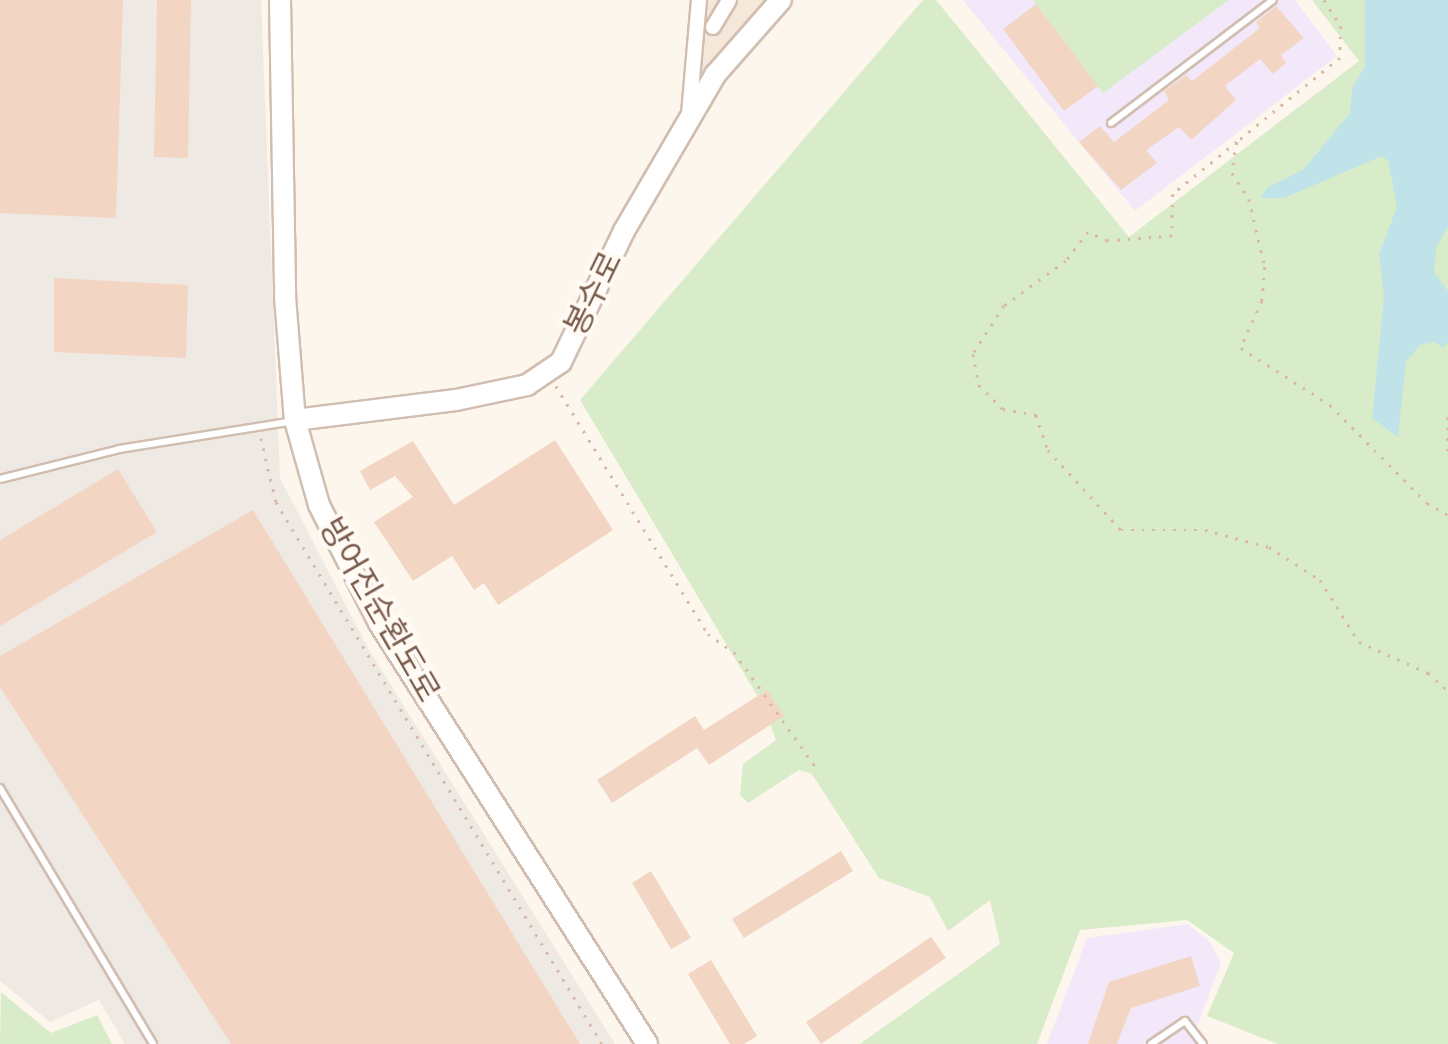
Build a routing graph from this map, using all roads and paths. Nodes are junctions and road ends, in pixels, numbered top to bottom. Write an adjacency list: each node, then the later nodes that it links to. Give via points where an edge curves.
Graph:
1 (280, 0): 13 (main road, 방어진순환도로, via 280,182)
2 (699, 0): 8 (street)
3 (729, 0): 7 (street)
4 (781, 0): 8 (main road, 봉수로, via 715,75)
5 (1273, 0): 9 (lane)
6 (1324, 0): 10 (path, via 1341,26 1340,58)
7 (713, 27)
8 (689, 118): 11 (main road, 봉수로, via 624,231 562,362)
9 (1111, 123)
10 (1237, 142): 17 (path, via 1232,172 1249,199 1265,267 1262,301 1242,352 1330,406 1427,503); 18 (path, via 1173,194 1172,236 1107,241 1088,232 1066,261 1004,306 973,354 980,385 1003,409 1036,416 1048,450 1121,530 1205,530 1269,546 1320,580 1359,642 1428,673)
11 (548, 372): 13 (main road, 봉수로, via 527,385 456,400); 19 (path, via 708,634 734,652)
12 (1448, 417): 15 (path)
13 (296, 420): 14 (lane); 23 (main road, 방어진순환도로, via 319,505 379,624)
14 (259, 426): 16 (lane, via 118,449); 22 (path, via 276,502)
15 (1448, 457)
16 (0, 479)
17 (1448, 515)
18 (1448, 690)
19 (814, 766)
20 (0, 788): 21 (lane)
21 (153, 1044)
22 (602, 1044)
23 (647, 1044)
24 (1151, 1044): 25 (lane, via 1185,1022)
25 (1202, 1044)

